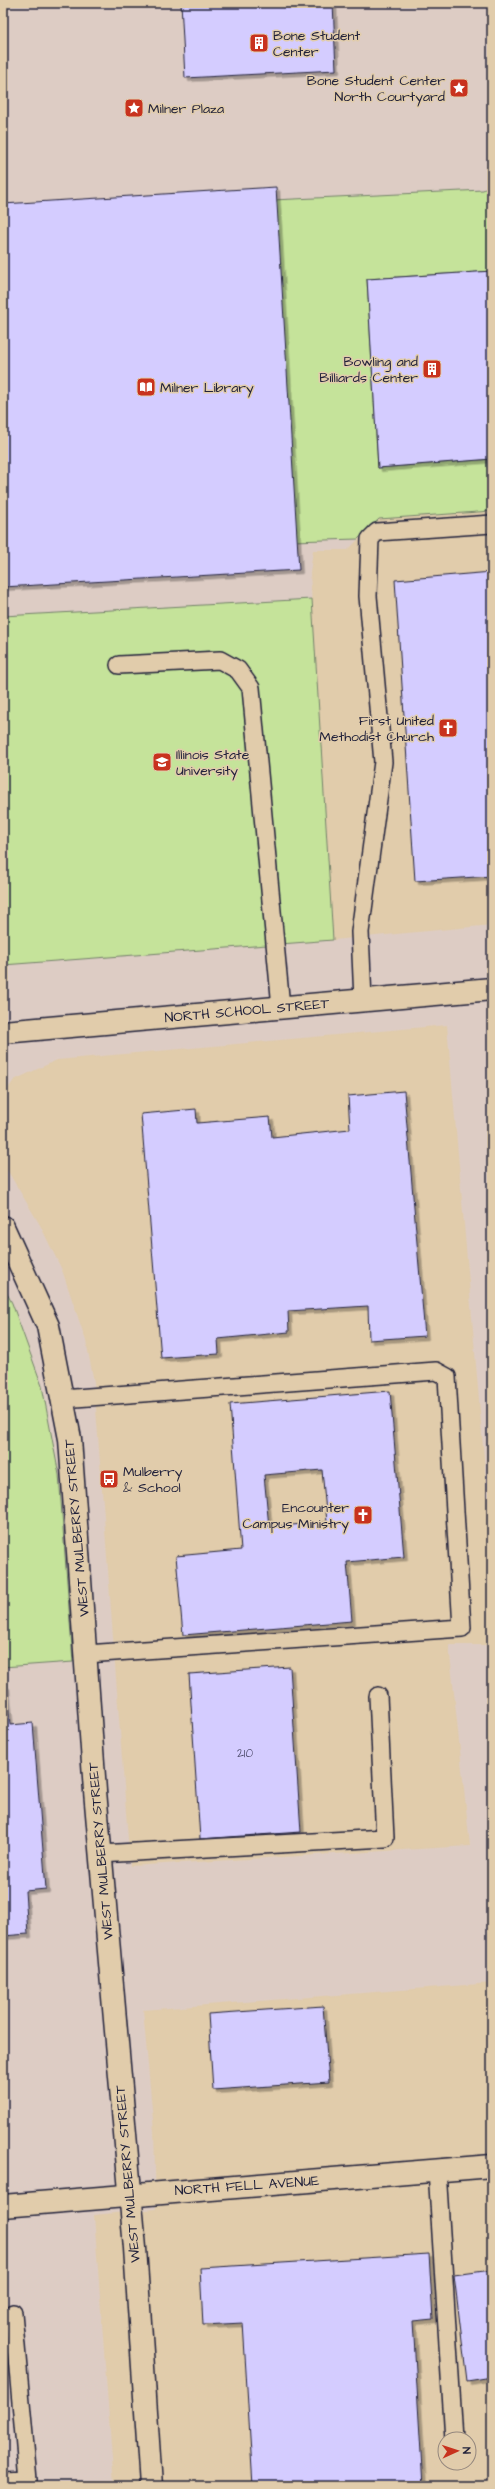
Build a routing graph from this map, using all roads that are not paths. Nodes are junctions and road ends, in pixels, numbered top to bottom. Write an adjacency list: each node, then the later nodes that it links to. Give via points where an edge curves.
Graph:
1 (492, 524): 4 (lane, via 377,532 370,538 368,596 383,762 360,932)
2 (119, 665): 5 (lane, via 220,660 238,670 251,688)
3 (492, 989): 4 (main road, NORTH SCHOOL STREET)
4 (363, 1000): 5 (main road, NORTH SCHOOL STREET)
5 (281, 1007): 6 (main road, NORTH SCHOOL STREET)
6 (3, 1032)
7 (3, 1227): 8 (main road, WEST MULBERRY STREET, via 48,1326)
8 (62, 1399): 9 (main road, WEST MULBERRY STREET, via 70,1439); 9 (lane, via 436,1371 446,1377 462,1628)
9 (86, 1654): 11 (main road, WEST MULBERRY STREET)
10 (378, 1696): 11 (lane, via 385,1838)
11 (100, 1854): 14 (main road, WEST MULBERRY STREET)
12 (492, 2166): 13 (main road, NORTH FELL AVENUE)
13 (436, 2170): 14 (main road, NORTH FELL AVENUE); 17 (lane)
14 (130, 2194): 15 (main road, NORTH FELL AVENUE); 19 (main road, WEST MULBERRY STREET)
15 (3, 2206)
16 (13, 2313): 18 (lane, via 28,2480)
17 (453, 2431)
18 (3, 2481)
19 (151, 2486)

